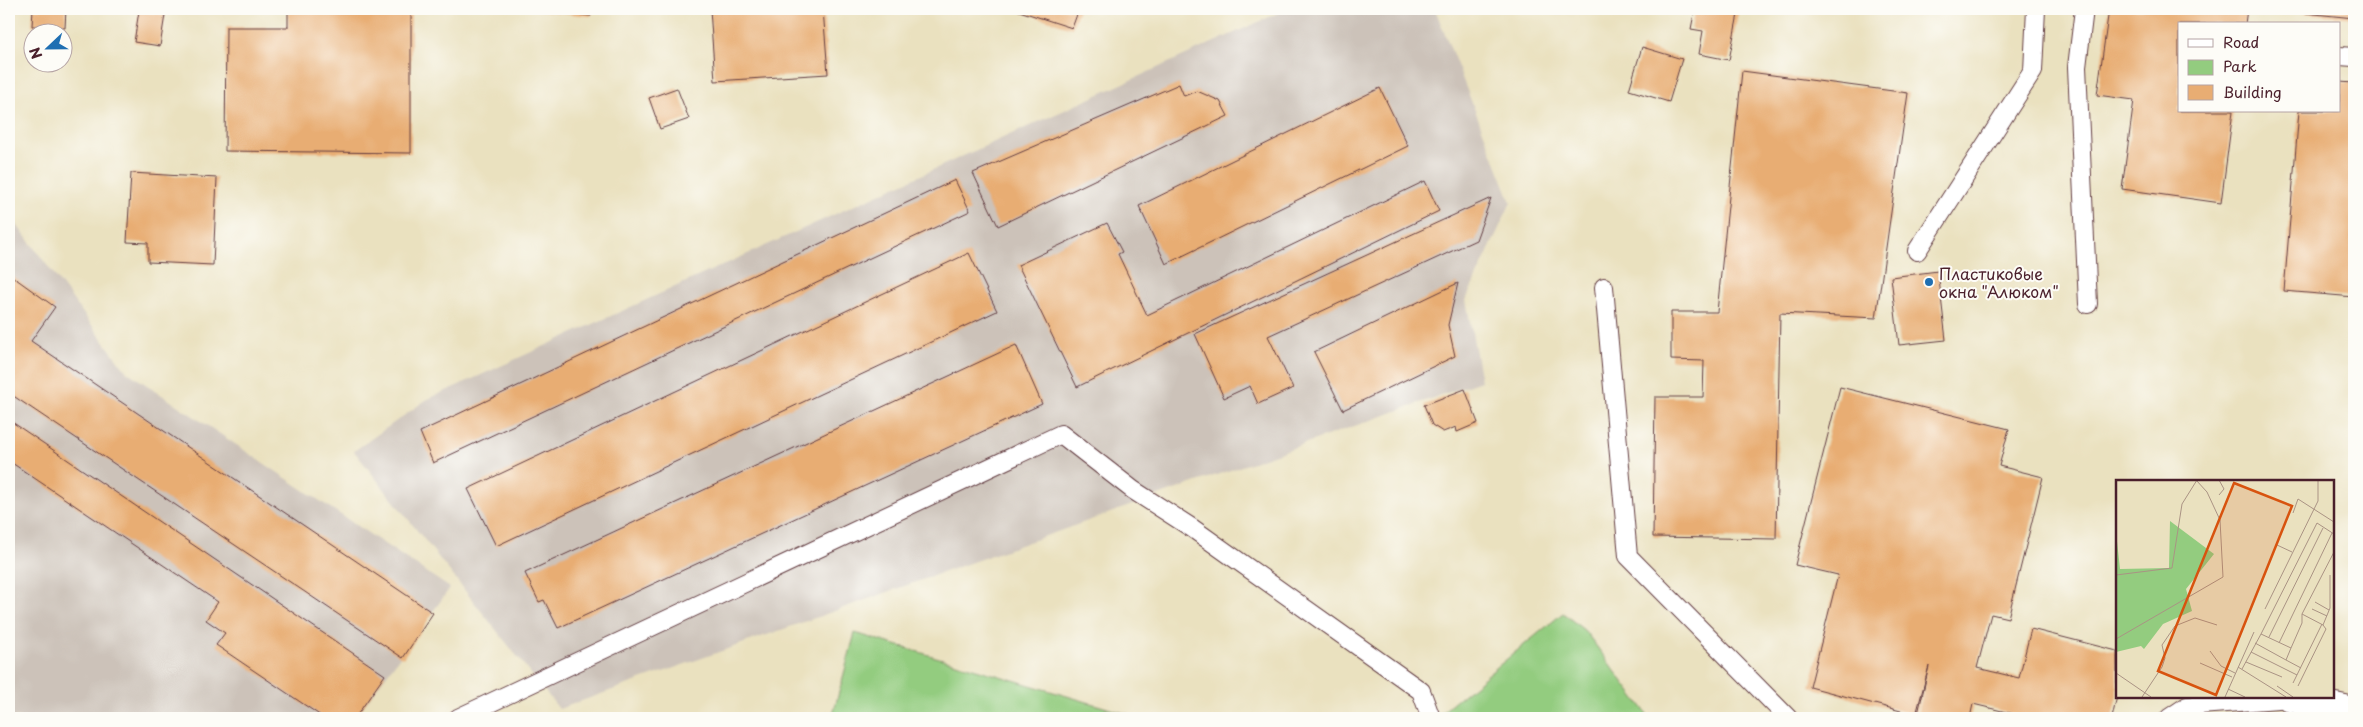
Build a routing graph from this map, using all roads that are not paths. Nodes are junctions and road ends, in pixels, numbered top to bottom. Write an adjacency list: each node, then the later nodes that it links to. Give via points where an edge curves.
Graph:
1 (2036, 9): 5 (lane, via 2033,71)
2 (2084, 9): 7 (lane, via 2077,67)
3 (2340, 56): 4 (lane)
4 (2354, 57)
5 (1917, 251)
6 (1604, 287): 12 (lane, via 1628,556)
7 (2088, 304)
8 (2291, 698): 9 (street); 13 (lane, via 2187,706)
9 (2354, 711)
10 (458, 718): 11 (lane, via 1061,434 1133,490 1192,528 1421,691)
11 (1431, 718)
12 (1788, 718)
13 (2169, 718)

